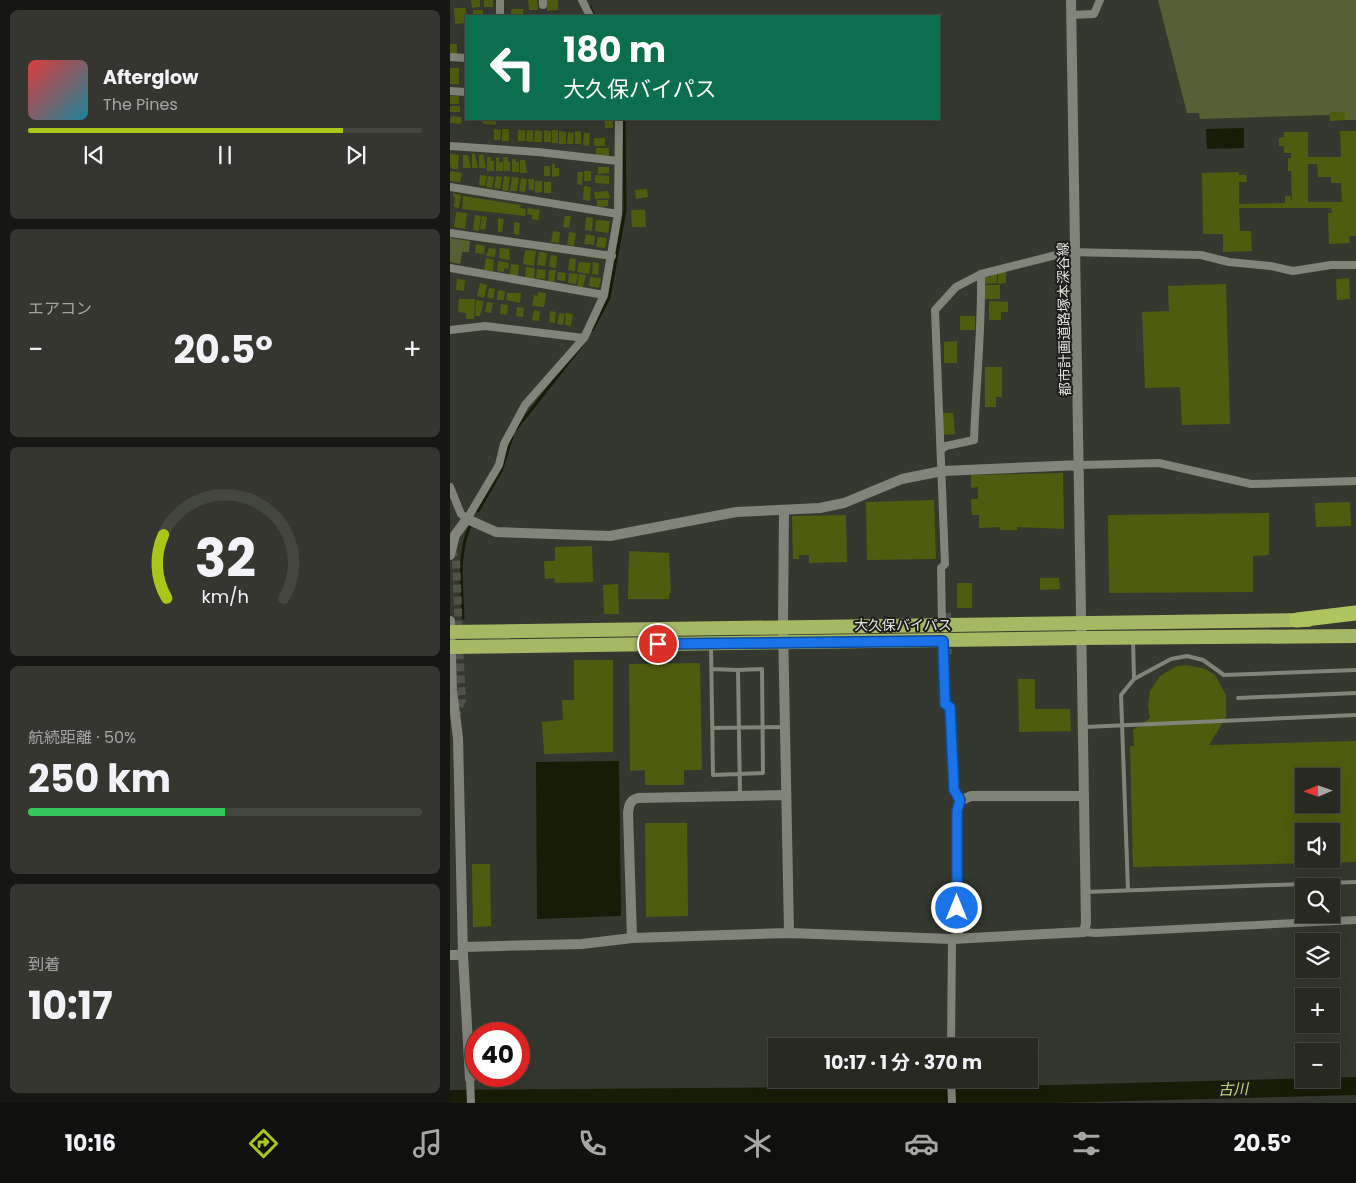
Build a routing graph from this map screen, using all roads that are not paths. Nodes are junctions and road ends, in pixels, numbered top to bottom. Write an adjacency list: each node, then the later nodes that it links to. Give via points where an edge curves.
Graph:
1 (500, 0): 5 (street)
2 (582, 0): 6 (street)
3 (1071, 0): 7 (street, 都市計画道路塚本深谷線)
4 (1100, 0): 7 (street, via 1094,14)
5 (500, 13)
6 (590, 15)
7 (1072, 15): 18 (street, 都市計画道路塚本深谷線)
8 (450, 57): 9 (street)
9 (465, 58)
10 (450, 91): 11 (street)
11 (465, 92)
12 (619, 120): 14 (street)
13 (450, 146): 14 (street)
14 (618, 161): 16 (street)
15 (450, 187): 16 (street)
16 (618, 214): 19 (street)
17 (450, 233): 19 (street)
18 (1076, 253): 20 (street, via 1201,255 1293,271); 22 (street, via 1063,252); 27 (street, 都市計画道路塚本深谷線)
19 (612, 256): 23 (street)
20 (1356, 265)
21 (450, 268): 23 (street)
22 (981, 274): 26 (street, via 956,287 935,310); 26 (street, via 981,338 974,440)
23 (604, 296): 25 (street)
24 (450, 330): 25 (street, via 485,326)
25 (584, 338): 32 (street, via 525,405 504,444 499,465)
26 (940, 450): 28 (street)
27 (1080, 465): 28 (street); 29 (street, via 1159,463 1251,484); 41 (street, 都市計画道路塚本深谷線)
28 (942, 471): 31 (street, via 902,479 844,503); 34 (street)
29 (1356, 482)
30 (450, 487): 32 (street, via 461,514)
31 (784, 510): 32 (street, via 736,512 610,536 496,532); 40 (street)
32 (467, 519): 33 (street, via 456,535)
33 (450, 555)
34 (945, 564): 36 (street); 36 (street, via 940,568)
35 (1356, 613): 37 (highway)
36 (945, 619): 40 (highway, 大久保バイパス); 41 (highway, 大久保バイパス)
37 (1297, 620): 38 (highway, 大久保バイパス); 41 (highway, 大久保バイパス)
38 (1356, 620)
39 (450, 621): 42 (street)
40 (783, 626): 42 (highway, 大久保バイパス); 45 (street)
41 (1082, 631): 44 (highway, 大久保バイパス); 48 (highway, 大久保バイパス); 60 (street, 都市計画道路塚本深谷線)
42 (450, 632): 47 (street)
43 (1356, 636): 44 (highway, 大久保バイパス)
44 (1133, 638): 52 (lane)
45 (784, 642): 46 (highway, 大久保バイパス); 48 (highway, 大久保バイパス); 59 (street)
46 (711, 643): 47 (highway, 大久保バイパス); 49 (lane)
47 (450, 647): 76 (street, via 452,700 458,738)
48 (946, 648): 55 (street); 55 (street, via 945,704)
49 (712, 669): 50 (lane); 61 (lane)
50 (738, 670): 58 (lane, via 762,669); 62 (lane)
51 (1356, 670): 52 (lane, via 1224,675 1203,660 1187,656 1171,659)
52 (1134, 679): 57 (lane, via 1120,695)
53 (1356, 693): 54 (lane)
54 (1238, 698)
55 (950, 707): 67 (street, via 954,790)
56 (1356, 715): 57 (lane)
57 (1121, 726): 60 (lane); 69 (lane)
58 (762, 727): 59 (lane); 62 (lane); 63 (lane, via 763,773)
59 (785, 727): 64 (street)
60 (1082, 727): 66 (street, 都市計画道路塚本深谷線)
61 (712, 728): 62 (lane); 63 (lane, via 713,775)
62 (739, 728): 63 (lane)
63 (739, 774): 65 (lane)
64 (785, 795): 65 (street); 73 (street)
65 (740, 796): 74 (street, via 638,798 630,803)
66 (1084, 796): 67 (street, via 971,796); 70 (street, 都市計画道路塚本深谷線)
67 (960, 800): 75 (street, via 957,811)
68 (1356, 882): 69 (lane)
69 (1128, 890): 70 (lane)
70 (1086, 892): 72 (street, 都市計画道路塚本深谷線)
71 (1356, 920): 72 (street, via 1096,934)
72 (1084, 932): 75 (street)
73 (789, 933): 74 (street); 75 (street)
74 (632, 938): 76 (street)
75 (955, 939): 79 (street)
76 (463, 951): 77 (street); 78 (street)
77 (450, 955)
78 (467, 1022)
79 (951, 1038)
80 (471, 1087): 82 (street)
81 (952, 1088): 83 (street)
82 (472, 1103)
83 (952, 1103)

